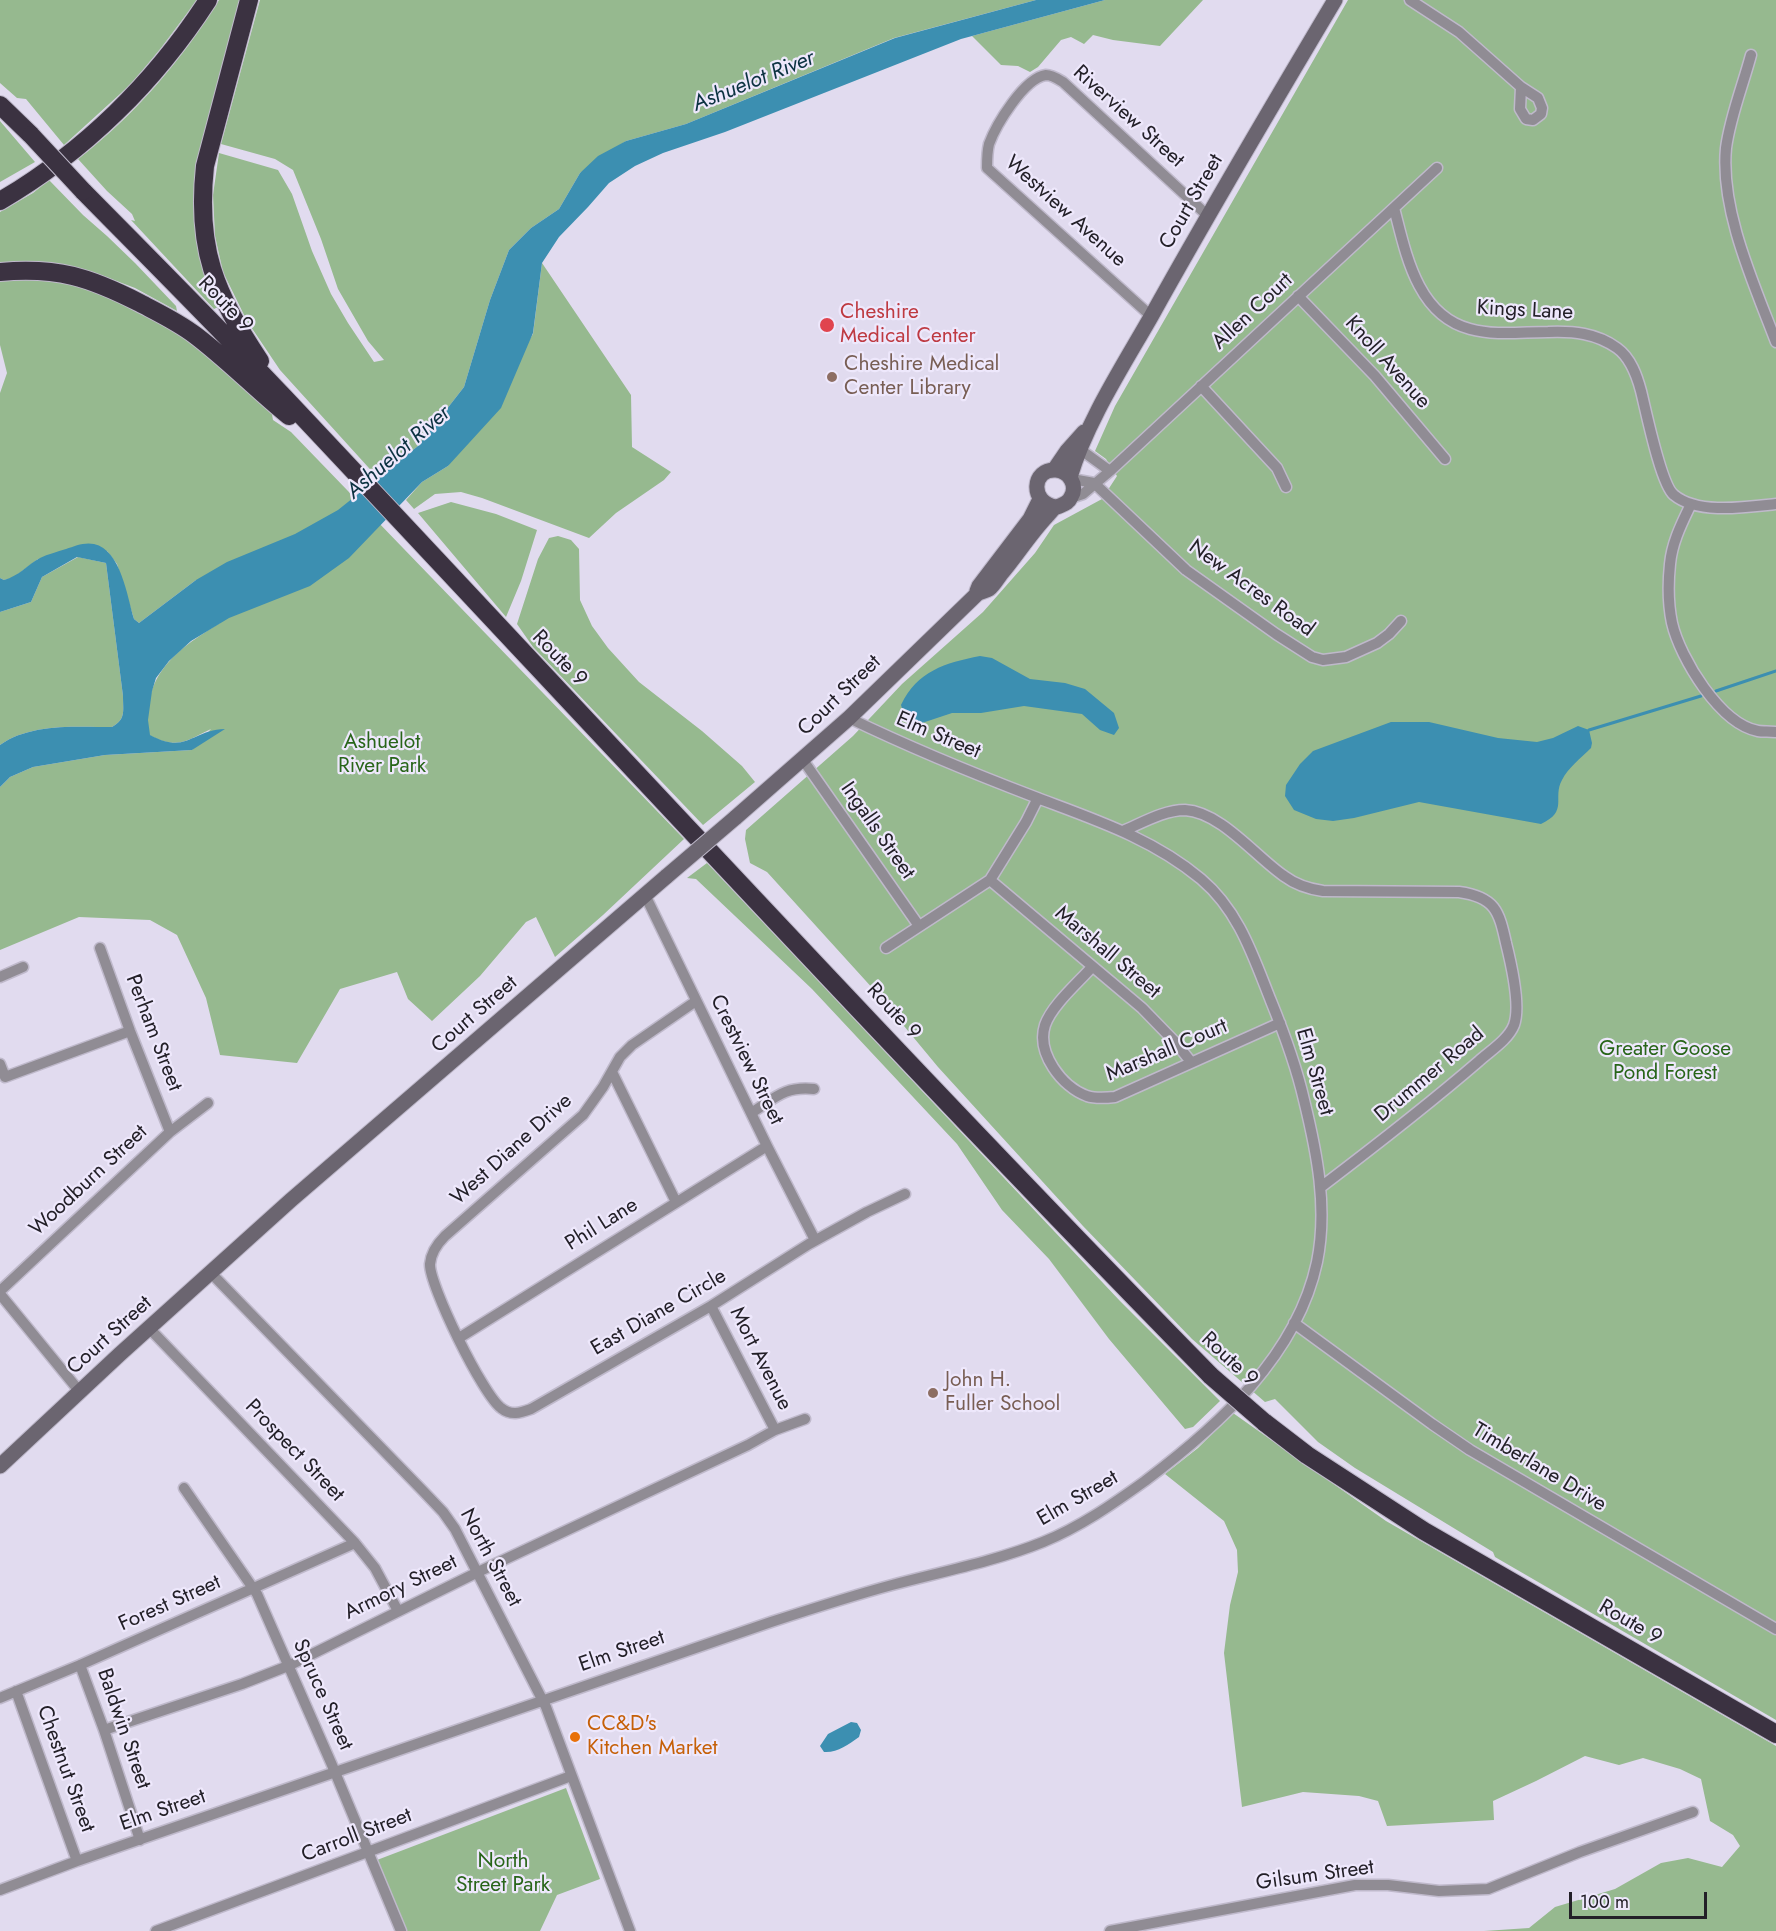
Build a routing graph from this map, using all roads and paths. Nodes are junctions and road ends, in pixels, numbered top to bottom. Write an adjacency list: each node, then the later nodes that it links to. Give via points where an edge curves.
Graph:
1 (208, 0): 12 (highway, via 155,71 112,117 42,176)
2 (249, 0): 22 (highway, via 206,166 203,223 214,277 225,302)
3 (1335, 0): 16 (main road, Court Street)
4 (1410, 0): 7 (street, via 1459,32)
5 (1751, 55): 20 (street, via 1727,145 1725,179 1734,224)
6 (1047, 75): 16 (street, Riverview Street, via 1063,82); 19 (street, Westview Avenue, via 1035,79 1006,112 988,146 987,168)
7 (1521, 87)
8 (0, 94): 10 (highway)
9 (0, 105): 10 (highway)
10 (17, 120): 22 (highway, Route 9, bridge)
11 (1437, 168): 15 (street, Allen Court)
12 (19, 190): 13 (highway); 14 (highway)
13 (0, 196)
14 (0, 201)
15 (1394, 208): 18 (street, Allen Court); 34 (street, Kings Lane, via 1414,277 1431,303 1454,322 1493,333 1573,331 1619,349 1638,381 1667,485 1672,494)
16 (1208, 216): 19 (main road, Court Street)
17 (0, 272): 26 (highway, via 48,271 81,277 177,322)
18 (1298, 296): 21 (street, Allen Court); 25 (street, Knoll Avenue, via 1375,375)
19 (1151, 316): 23 (main road, Court Street)
20 (1776, 342)
21 (1202, 386): 28 (street, Allen Court); 31 (street, via 1277,468)
22 (282, 395): 26 (highway, Route 9)
23 (1090, 427): 24 (main road, Court Street); 27 (main road, Court Street)
24 (1081, 450): 28 (street); 29 (main road, Court Street)
25 (1445, 459)
26 (343, 461): 89 (highway, Route 9, bridge, via 815,964 1211,1376 1316,1461 1424,1531)
27 (1054, 470): 29 (main road); 33 (main road, Court Street, via 1045,472 1038,480 1036,490)
28 (1110, 471): 30 (street, Allen Court)
29 (1071, 478): 30 (street); 32 (main road, Court Street)
30 (1094, 483): 32 (street, Allen Court, via 1083,494); 38 (street, New Acres Road, via 1186,570 1312,657 1346,657 1377,643)
31 (1286, 487)
32 (1071, 498): 36 (main road, Court Street)
33 (1040, 499): 36 (main road); 37 (main road, Court Street)
34 (1691, 504): 35 (street); 40 (street, via 1674,541 1670,562 1669,603 1678,644 1725,713 1756,731)
35 (1776, 504)
36 (1056, 507): 37 (main road, Court Street, via 989,589)
37 (976, 594): 39 (main road, Court Street)
38 (1401, 621)
39 (849, 718): 41 (main road, Court Street); 42 (street, Elm Street)
40 (1776, 732)
41 (803, 760): 45 (main road, Court Street, bridge); 46 (street, Ingalls Street)
42 (1038, 798): 43 (street, Elm Street); 44 (street)
43 (1123, 831): 53 (street, Elm Street, via 1192,872 1220,898 1247,939); 63 (street, Drummer Road, via 1167,813 1194,812 1216,822 1284,876 1312,889 1472,894 1496,908 1512,968 1515,1023 1505,1038 1428,1103)
44 (990, 880): 46 (street); 49 (street, Marshall Street)
45 (645, 895): 52 (street, Crestview Street); 67 (main road, Court Street)
46 (919, 926): 48 (street)
47 (100, 948): 54 (street, Perham Street)
48 (886, 948)
49 (1092, 967): 55 (street, Marshall Street, via 1142,1008); 55 (street, Marshall Court, via 1046,1025 1046,1054 1065,1081 1089,1097 1115,1097)
50 (23, 968): 51 (street)
51 (0, 976)
52 (696, 1001): 57 (street, West Diane Drive, via 632,1046); 60 (street, Crestview Street)
53 (1280, 1023): 55 (street, Marshall Court); 63 (street, Elm Street, via 1298,1072)
54 (130, 1031): 56 (street, via 5,1077); 61 (street, Perham Street)
55 (1191, 1062)
56 (0, 1064)
57 (612, 1072): 65 (street); 72 (street, West Diane Drive, via 583,1115 436,1245 431,1276)
58 (814, 1089): 60 (street, via 788,1090)
59 (208, 1103): 61 (street, Woodburn Street)
60 (751, 1113): 62 (street, Crestview Street)
61 (170, 1132): 68 (street, Woodburn Street)
62 (767, 1146): 65 (street, Phil Lane); 66 (street, Crestview Street)
63 (1321, 1186): 70 (street, Elm Street, via 1316,1264)
64 (905, 1194): 66 (street, East Diane Circle)
65 (676, 1203): 72 (street, Phil Lane)
66 (815, 1240): 69 (street, East Diane Circle)
67 (211, 1273): 71 (main road, Court Street); 79 (street, North Street, via 443,1512)
68 (0, 1292): 73 (street)
69 (711, 1306): 72 (street, East Diane Circle, via 520,1413 503,1410 493,1402); 75 (street, Mort Avenue)
70 (1294, 1323): 82 (street, Timberlane Drive, via 1470,1450); 87 (street, Elm Street, via 1255,1380 1205,1432 1129,1492 1066,1532 1040,1544 771,1622)
71 (149, 1328): 73 (main road, Court Street); 78 (street, Prospect Street)
72 (459, 1338)
73 (80, 1392): 76 (main road, Court Street)
74 (805, 1419): 75 (street, Armory Street)
75 (775, 1430): 79 (street, Armory Street)
76 (0, 1466)
77 (184, 1488): 80 (street, Spruce Street)
78 (355, 1544): 80 (street, Forest Street); 81 (street, Prospect Street, via 375,1568)
79 (478, 1572): 81 (street, Armory Street); 87 (street, North Street)
80 (253, 1589): 83 (street, Forest Street); 84 (street, Spruce Street)
81 (398, 1611): 84 (street, Armory Street)
82 (1776, 1629)
83 (80, 1665): 85 (street, Forest Street); 88 (street, Baldwin Street)
84 (288, 1666): 88 (street, Armory Street); 90 (street, Spruce Street)
85 (16, 1691): 86 (street, Forest Street); 95 (street, Chestnut Street)
86 (0, 1698)
87 (541, 1700): 90 (street, Elm Street); 91 (street, North Street)
88 (104, 1730): 93 (street, Baldwin Street)
89 (1776, 1734)
90 (335, 1773): 93 (street, Elm Street); 94 (street, Spruce Street)
91 (572, 1776): 94 (street, Carroll Street); 100 (street, North Street)
92 (1693, 1812): 97 (street, Gilsum Street, via 1488,1889 1439,1891 1355,1886)
93 (140, 1840): 95 (street, Elm Street)
94 (367, 1852): 98 (street, Carroll Street); 99 (street, Spruce Street)
95 (77, 1861): 96 (street, Elm Street)
96 (0, 1890)
97 (1135, 1929): 101 (street, Gilsum Street)
98 (156, 1931)
99 (401, 1931)
100 (630, 1931)
101 (1110, 1931)

